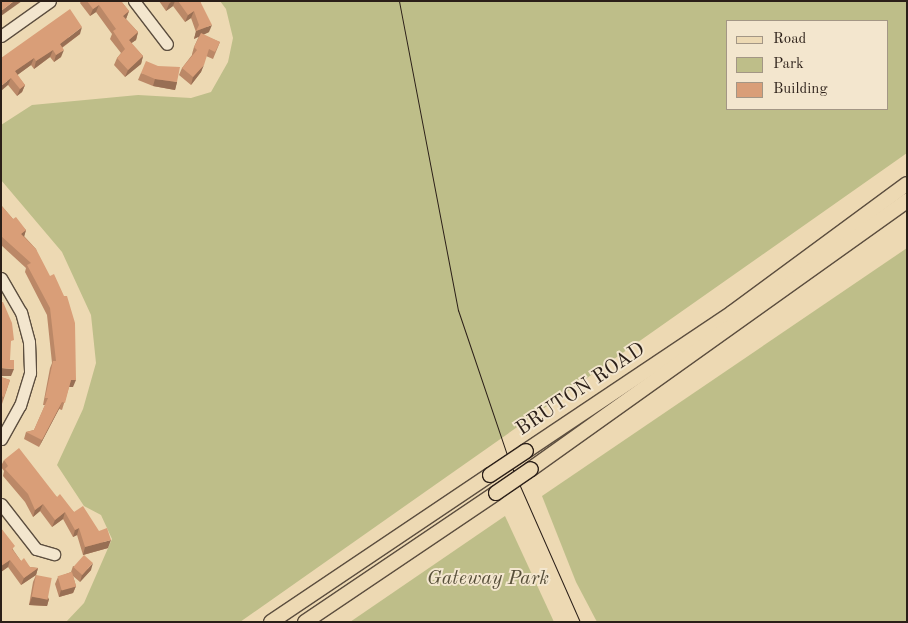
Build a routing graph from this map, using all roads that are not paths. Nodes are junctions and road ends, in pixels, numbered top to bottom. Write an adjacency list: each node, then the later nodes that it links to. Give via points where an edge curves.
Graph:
1 (50, 1): 3 (street)
2 (134, 1): 4 (street)
3 (1, 36)
4 (167, 44)
5 (907, 184): 7 (main road, BRUTON ROAD)
6 (907, 202): 7 (main road, BRUTON ROAD)
7 (838, 243): 12 (main road, BRUTON ROAD, bridge); 13 (main road, BRUTON ROAD, bridge, via 531,469)
8 (1, 278): 9 (street, via 21,312 29,342 30,373 20,405)
9 (1, 440)
10 (1, 504): 11 (street, via 36,549)
11 (54, 554)
12 (271, 622)
13 (305, 622)

